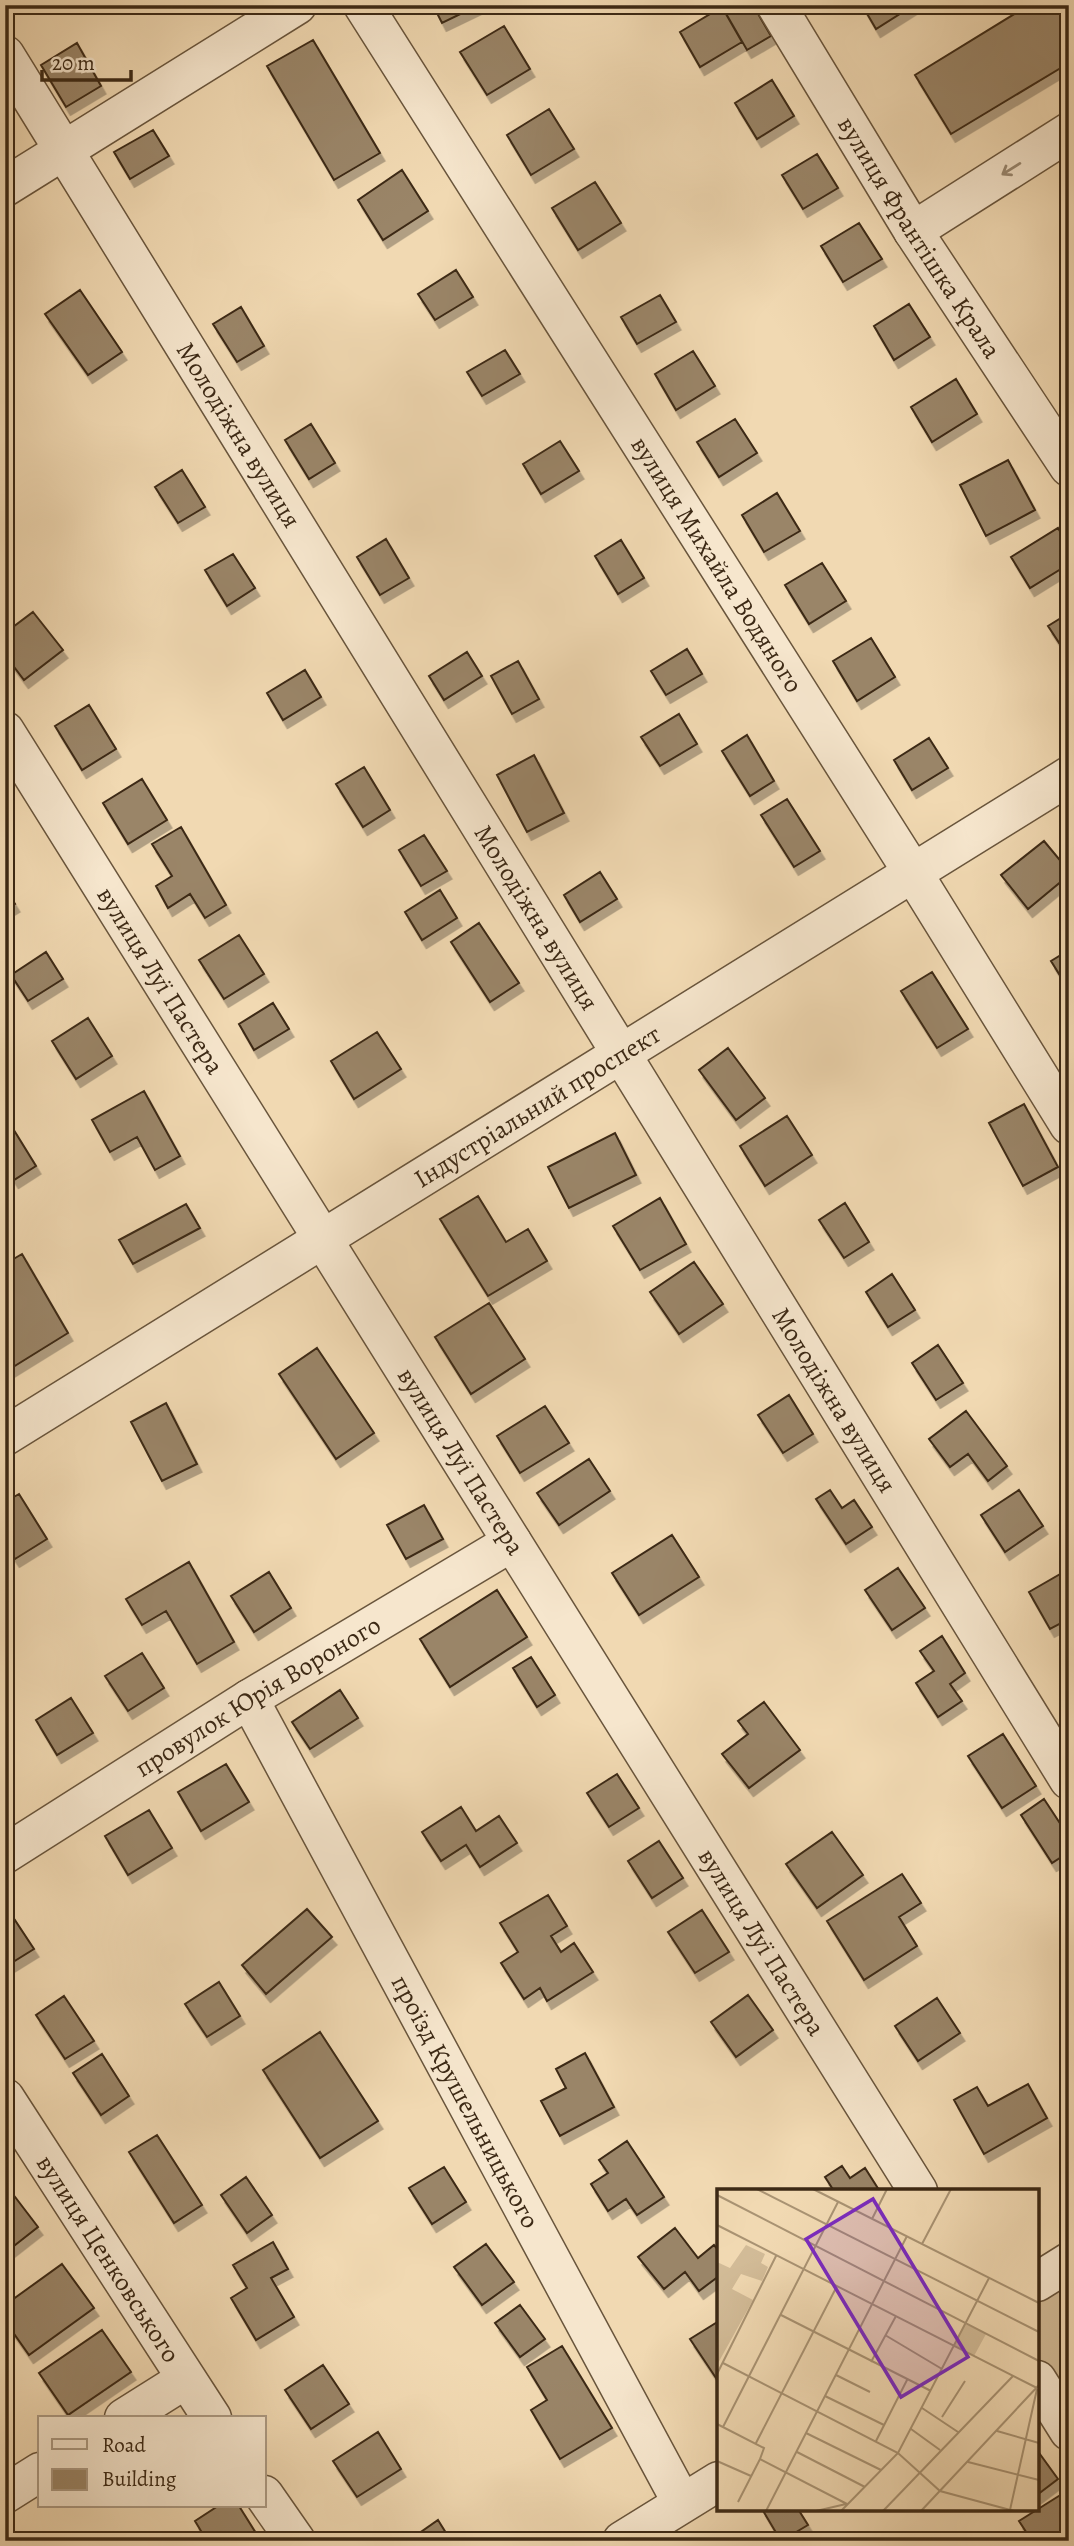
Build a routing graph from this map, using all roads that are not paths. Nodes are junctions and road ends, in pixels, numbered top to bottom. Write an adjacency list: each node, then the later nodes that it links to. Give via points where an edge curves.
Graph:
1 (297, 5): 6 (street)
2 (363, 5): 13 (street, вулиця Михайла Водяного)
3 (776, 5): 8 (street, вулиця Франтішка Крала)
4 (5, 55): 6 (street, Молодіжна вулиця)
5 (1069, 132): 8 (street, one-way to 8)
6 (64, 150): 7 (street); 14 (street, Молодіжна вулиця)
7 (5, 187)
8 (914, 231): 9 (street, вулиця Франтішка Крала)
9 (1069, 467)
10 (5, 731): 12 (street, вулиця Луї Пастера)
11 (1069, 776): 13 (street, Індустріальний проспект)
12 (19, 783): 16 (street, вулиця Луї Пастера)
13 (913, 873): 14 (street, Індустріальний проспект); 15 (street, вулиця Михайла Водяного)
14 (621, 1054): 16 (street, Індустріальний проспект); 20 (street, Молодіжна вулиця)
15 (1069, 1125)
16 (323, 1239): 17 (street, Індустріальний проспект); 18 (street, вулиця Луї Пастера)
17 (5, 1436)
18 (512, 1542): 19 (street, провулок Юрія Вороного); 23 (street, вулиця Луї Пастера)
19 (249, 1699): 21 (street, провулок Юрія Вороного); 35 (street, проїзд Крушельницького)
20 (1069, 1780)
21 (5, 1854)
22 (5, 2098): 26 (street, вулиця Ценковського)
23 (917, 2189)
24 (1069, 2262): 25 (street)
25 (1039, 2281)
26 (186, 2379): 28 (street); 29 (street, вулиця Ценковського)
27 (1039, 2383): 30 (street)
28 (127, 2416)
29 (211, 2416)
30 (1069, 2431)
31 (38, 2473): 33 (street)
32 (717, 2482): 35 (street)
33 (5, 2494)
34 (266, 2497): 36 (street)
35 (682, 2503): 37 (street)
36 (296, 2541)
37 (622, 2541)

